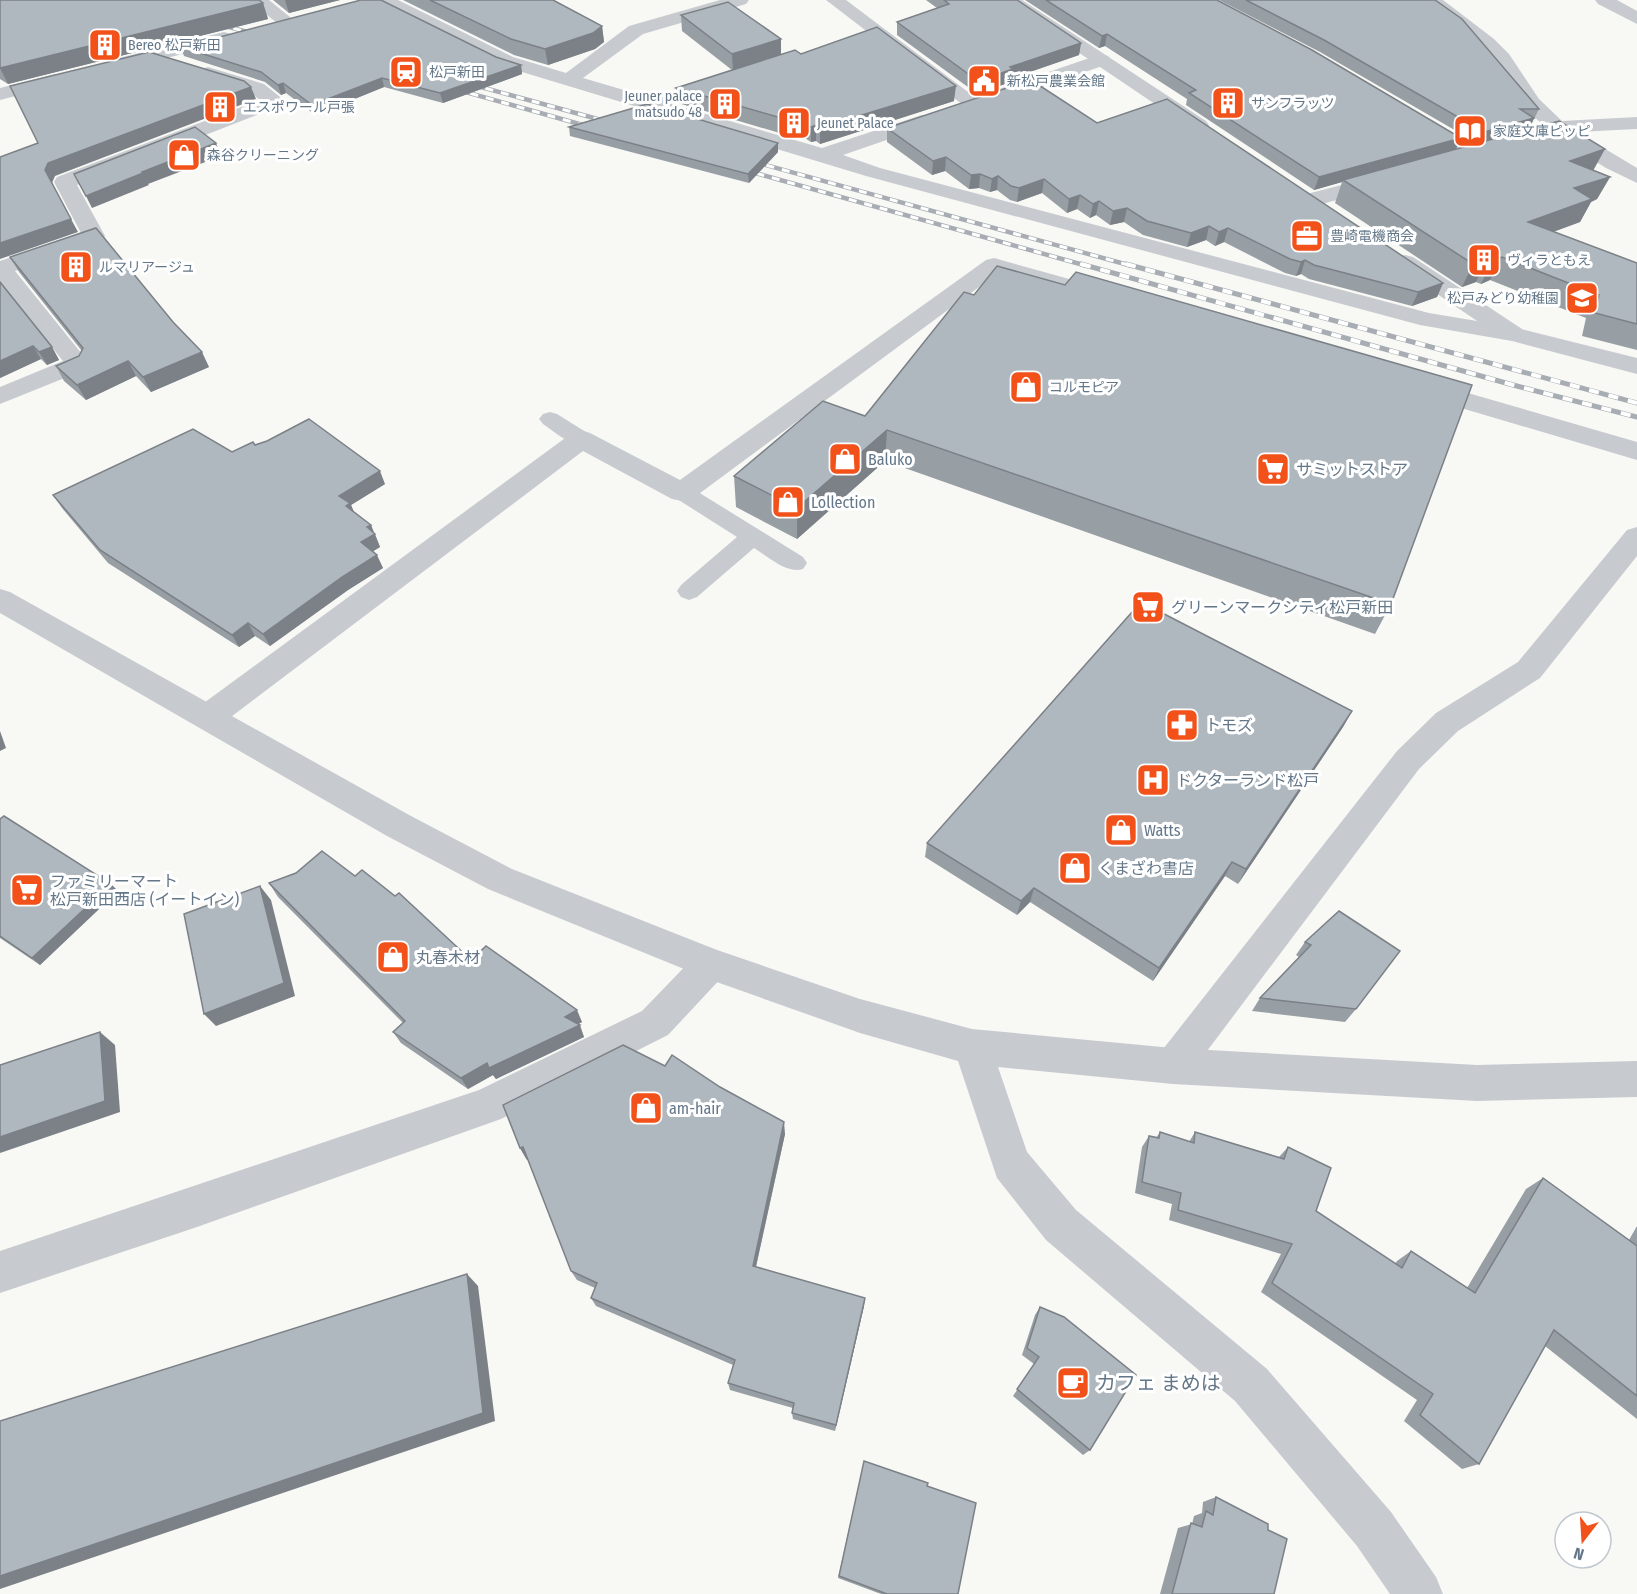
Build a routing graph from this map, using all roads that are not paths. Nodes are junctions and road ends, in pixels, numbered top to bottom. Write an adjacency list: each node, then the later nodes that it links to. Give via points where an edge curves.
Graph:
1 (257, 0): 10 (street)
2 (384, 0): 19 (street, via 506,61)
3 (740, 0): 19 (street, via 636,30)
4 (835, 0): 12 (street)
5 (1010, 0): 16 (street)
6 (1431, 0): 26 (street, via 1501,57 1520,88 1545,118)
7 (1604, 0): 9 (street)
8 (308, 17): 10 (street)
9 (1637, 19)
10 (287, 22): 11 (street)
11 (267, 28)
12 (878, 32): 14 (lane); 23 (street)
13 (234, 36): 15 (street)
14 (856, 39)
15 (153, 56): 17 (street); 41 (street, via 257,88 275,101 65,182 93,236 1,268 78,364)
16 (1101, 60): 23 (street); 27 (street)
17 (93, 70)
18 (73, 76): 21 (street)
19 (568, 80): 22 (street)
20 (725, 80): 22 (lane)
21 (0, 94)
22 (649, 104): 29 (street)
23 (974, 104): 29 (street)
24 (1416, 118): 28 (lane)
25 (1637, 123): 26 (street)
26 (1559, 127): 28 (street, via 1551,134); 32 (street)
27 (1216, 136)
28 (1478, 154): 30 (street)
29 (822, 155): 38 (street, via 873,172 1417,317)
30 (1456, 160)
31 (1400, 176): 34 (street)
32 (1637, 177)
33 (1292, 187): 34 (street)
34 (1311, 200): 35 (street)
35 (1331, 213)
36 (1388, 251): 38 (street)
37 (1131, 304): 45 (street, via 994,265)
38 (1513, 334): 39 (street)
39 (1637, 366)
40 (1402, 381): 44 (street)
41 (0, 396)
42 (550, 419): 43 (lane)
43 (581, 439): 45 (street); 51 (street)
44 (1637, 451)
45 (682, 492): 46 (lane)
46 (752, 537): 48 (lane); 49 (lane)
47 (1637, 537): 54 (street, via 1529,670 1447,723 1408,760)
48 (795, 563)
49 (689, 591)
50 (0, 600): 51 (street)
51 (208, 717): 52 (street, via 500,879)
52 (711, 964): 53 (street, via 860,1016); 56 (street, via 655,1023 487,1106)
53 (972, 1047): 54 (street); 57 (street, via 1011,1164 1061,1225 1251,1384 1374,1529)
54 (1173, 1066): 55 (street, via 1477,1083)
55 (1637, 1079)
56 (0, 1272)
57 (1419, 1594)

